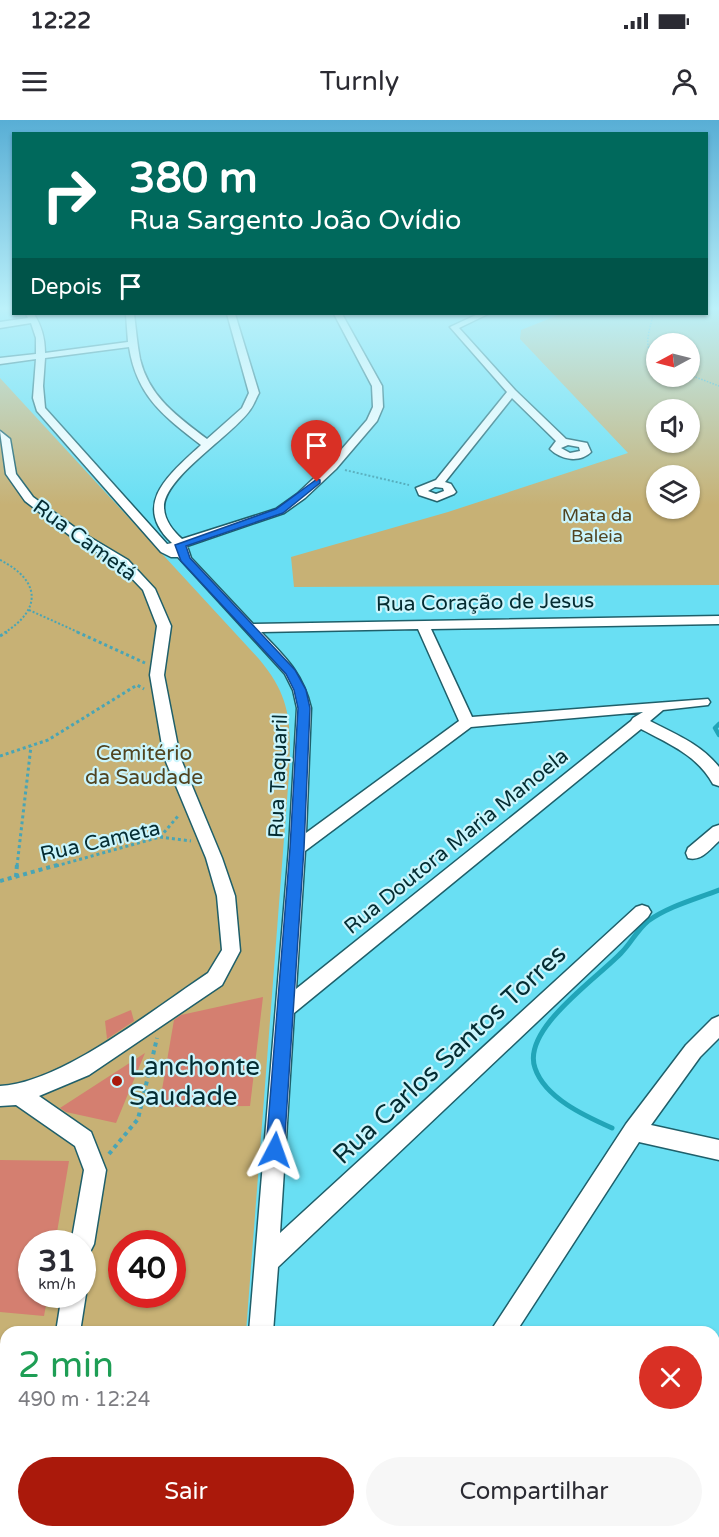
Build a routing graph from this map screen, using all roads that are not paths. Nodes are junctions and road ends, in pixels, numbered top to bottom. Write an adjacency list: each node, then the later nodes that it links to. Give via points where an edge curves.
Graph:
1 (40, 373): 11 (street, via 40,409 165,549)
2 (139, 373): 9 (street, via 151,398)
3 (249, 373): 9 (street, Rua Taquaril, via 254,393 246,409)
4 (371, 373): 11 (street, via 378,397 376,413 332,467 280,511)
5 (495, 373): 6 (street)
6 (512, 392): 8 (street); 10 (street, via 439,483 450,489 446,496 426,495)
7 (0, 434): 26 (street, Rua Cametá, via 5,439 11,474 29,499 77,535 124,563 149,589 164,626 158,670 172,756 226,896 231,951 215,979 82,1068)
8 (563, 442)
9 (208, 445): 11 (street, Rua Taquaril, via 174,478 158,507 168,533)
10 (422, 488)
11 (183, 552): 14 (street, Rua Taquaril)
12 (719, 620): 13 (street, Rua Coração de Jesus)
13 (422, 624): 14 (street, Rua Coração de Jesus); 18 (street)
14 (251, 628): 21 (street, Rua Taquaril, via 291,672 304,708)
15 (703, 702): 16 (street)
16 (657, 708): 17 (street, Rua Doutora Maria Manoela); 18 (street)
17 (638, 721): 19 (street, via 699,754); 24 (street, Rua Doutora Maria Manoela)
18 (467, 722): 21 (street)
19 (719, 780)
20 (719, 831): 22 (street)
21 (297, 848): 24 (street, Rua Taquaril)
22 (694, 852)
23 (642, 912): 30 (street, Rua Carlos Santos Torres)
24 (285, 1009): 30 (street, Rua Taquaril)
25 (719, 1025): 27 (street, via 693,1051)
26 (9, 1095): 29 (street, Rua Cametá, via 83,1139 94,1170)
27 (633, 1131): 28 (street); 34 (street)
28 (719, 1150)
29 (84, 1230)
30 (267, 1260): 33 (street, Rua Taquaril)
31 (72, 1308): 32 (street)
32 (69, 1326)
33 (262, 1326)
34 (506, 1326)

